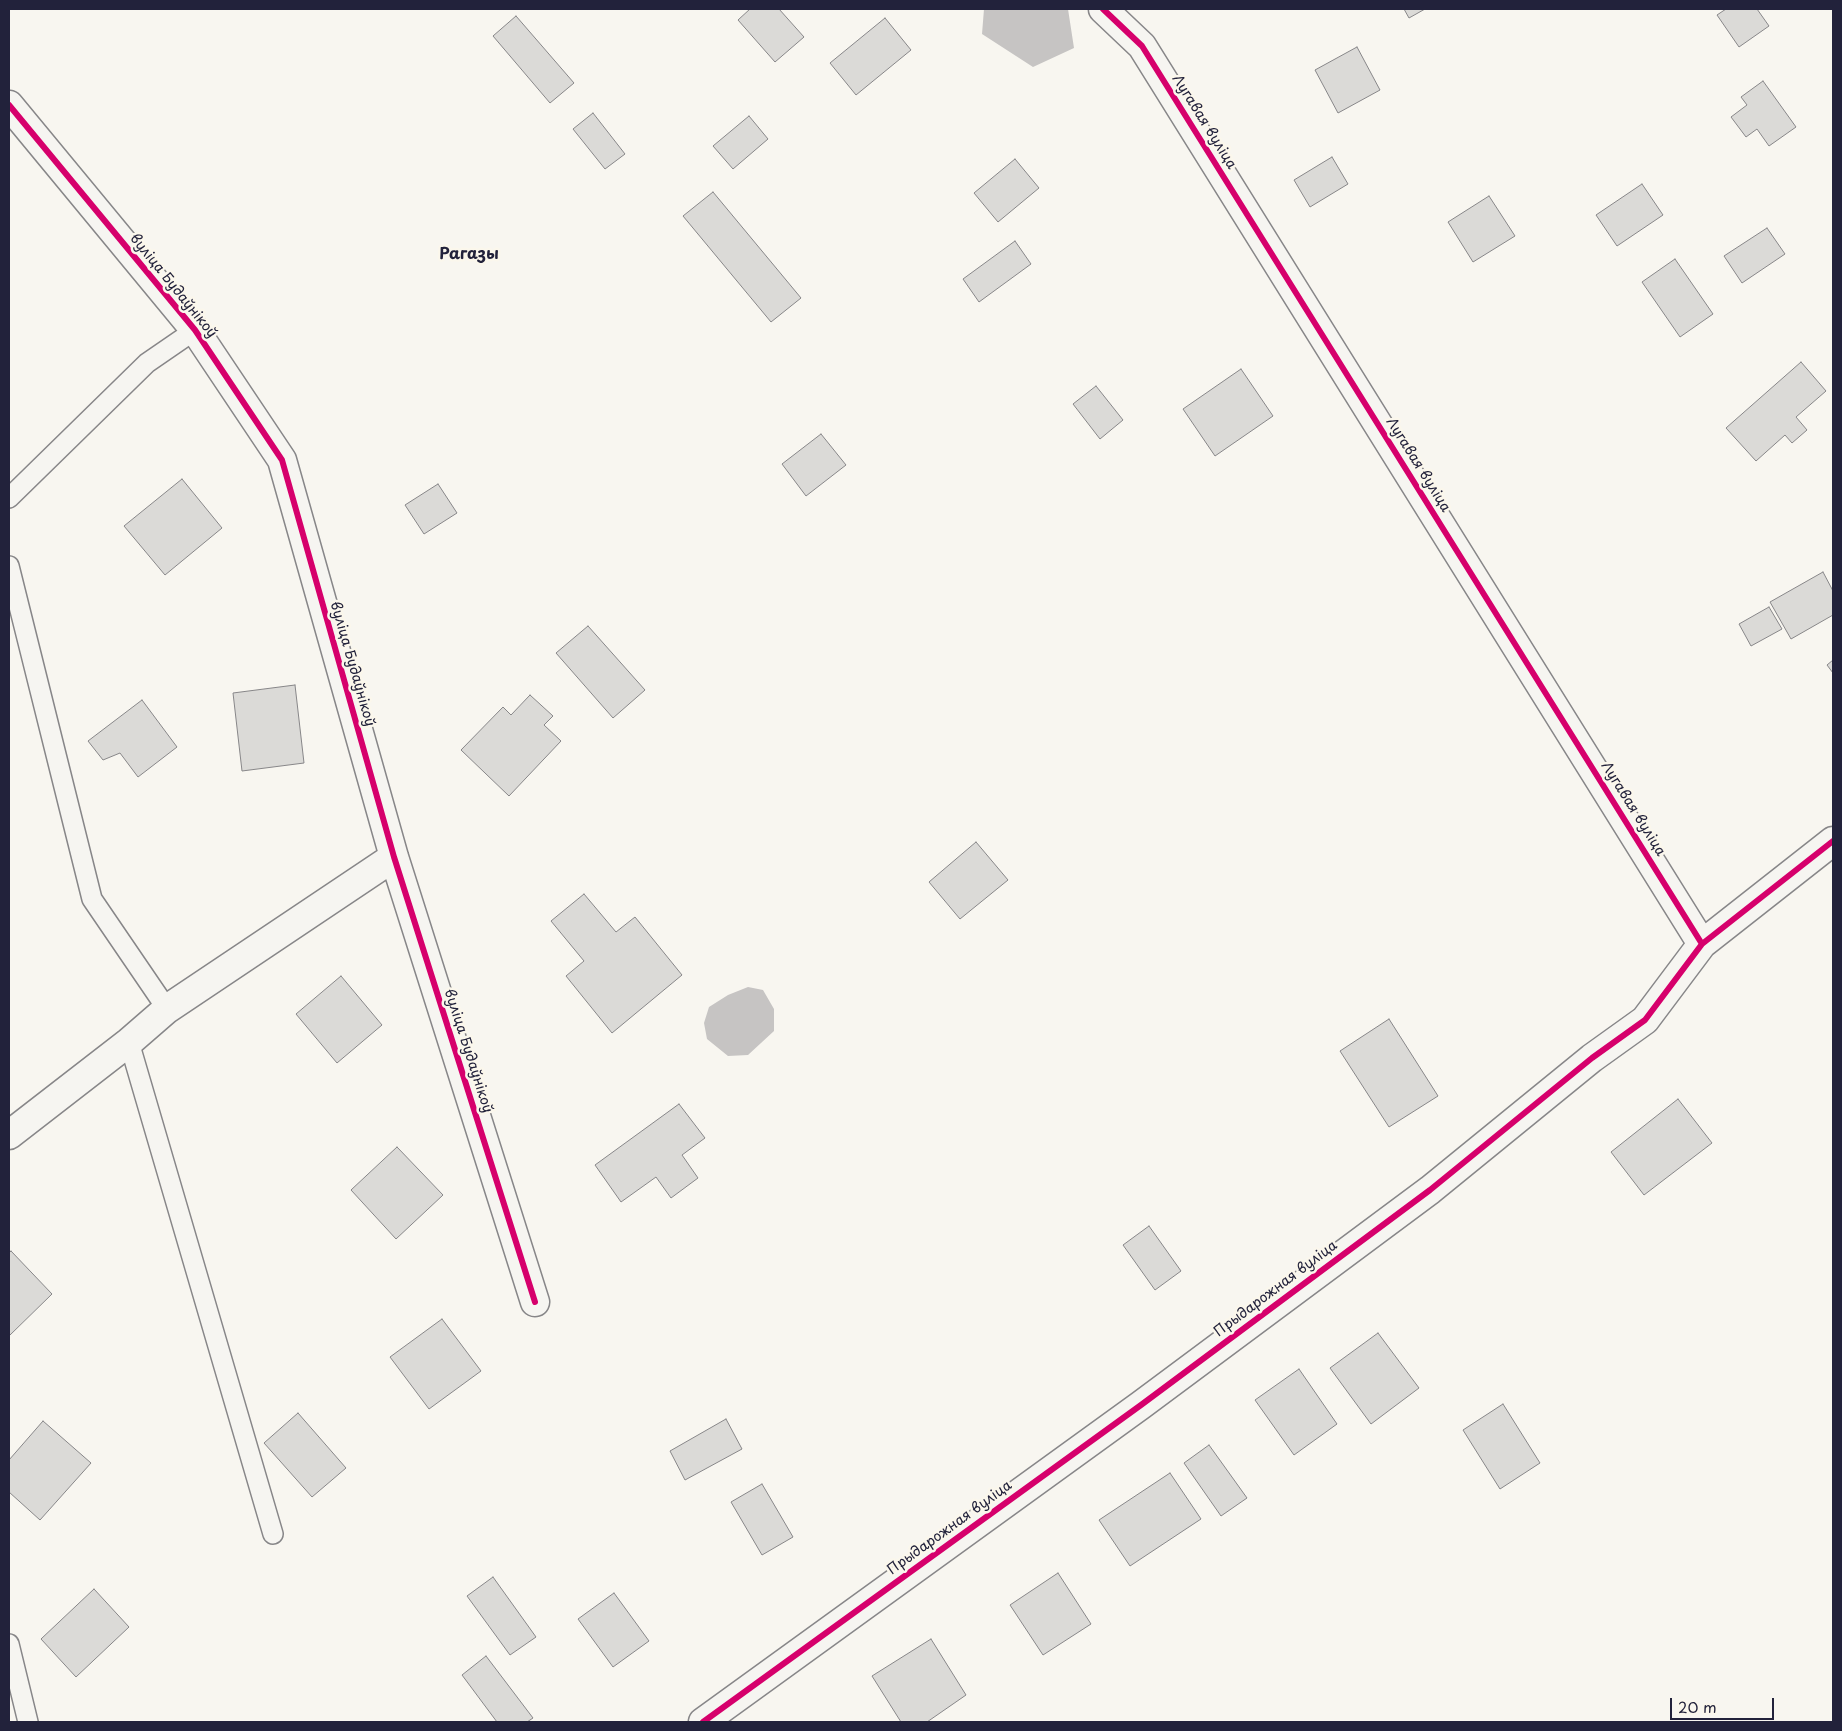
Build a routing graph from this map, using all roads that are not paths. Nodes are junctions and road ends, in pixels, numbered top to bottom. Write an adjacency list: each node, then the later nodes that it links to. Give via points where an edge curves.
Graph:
1 (1103, 9): 8 (street, Лугавая вуліца, via 1142,46)
2 (9, 105): 3 (street, вуліца Будаўнікоў)
3 (195, 330): 4 (lane, via 147,363); 7 (street, вуліца Будаўнікоў, via 282,460)
4 (9, 498)
5 (9, 566): 9 (lane, via 92,900)
6 (1833, 841): 8 (street, Прыдарожная вуліца)
7 (394, 857): 9 (street); 12 (street, вуліца Будаўнікоў)
8 (1702, 944): 16 (street, Прыдарожная вуліца, via 1645,1020 1592,1058 1430,1190 1133,1411)
9 (167, 1009): 10 (street)
10 (129, 1042): 11 (street); 13 (lane)
11 (9, 1135)
12 (535, 1302)
13 (273, 1534)
14 (9, 1644): 15 (lane)
15 (28, 1722)
16 (703, 1722)

